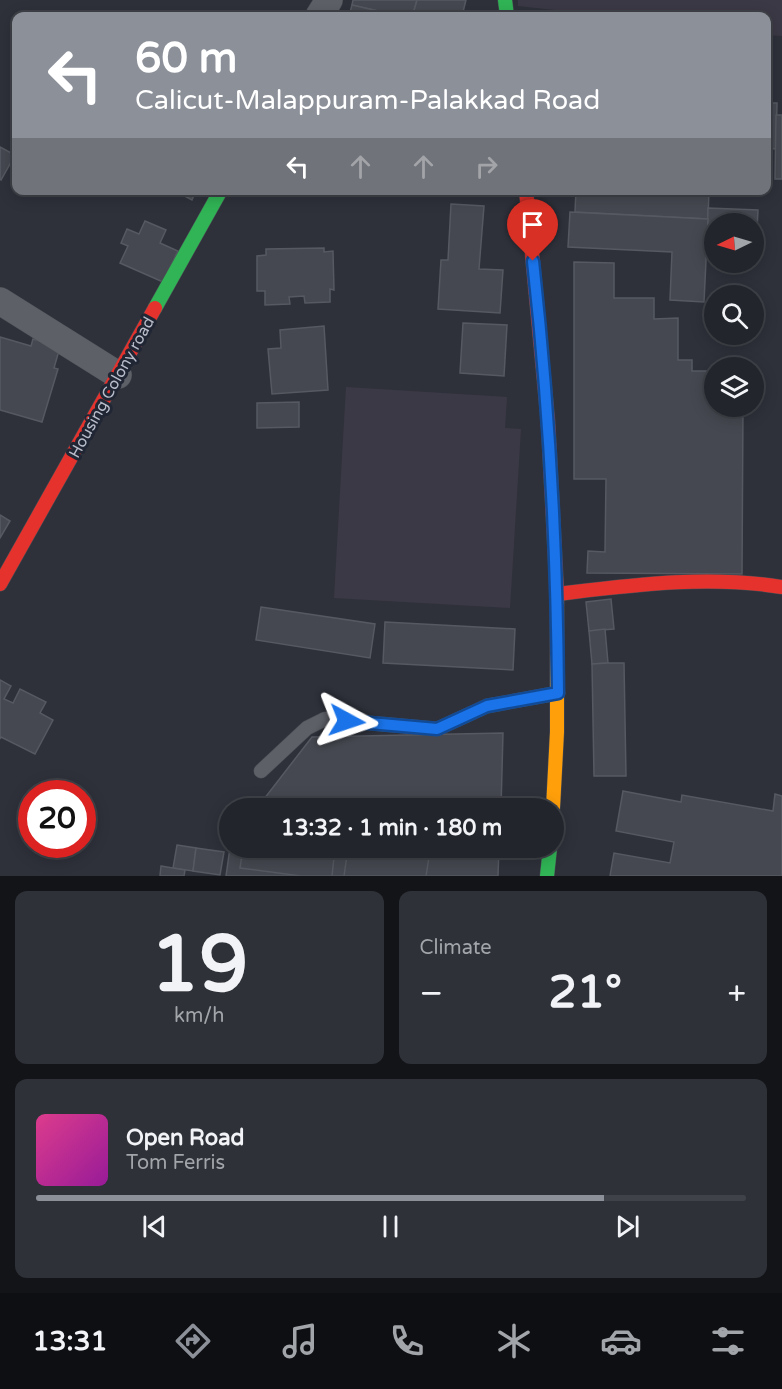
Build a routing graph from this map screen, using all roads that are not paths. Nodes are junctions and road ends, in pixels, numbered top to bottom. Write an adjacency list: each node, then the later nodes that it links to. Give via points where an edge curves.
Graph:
1 (218, 195): 4 (main road, Housing Colony road)
2 (527, 195): 7 (main road, via 543,356)
3 (0, 301): 4 (street)
4 (118, 375): 5 (main road, Housing Colony road)
5 (0, 584)
6 (782, 587): 7 (main road, via 715,579)
7 (557, 594): 8 (main road)
8 (558, 693): 9 (lane, via 487,706 437,729 325,720 307,728); 10 (main road)
9 (261, 771)
10 (554, 798)
11 (549, 858): 12 (main road)
12 (547, 876)

